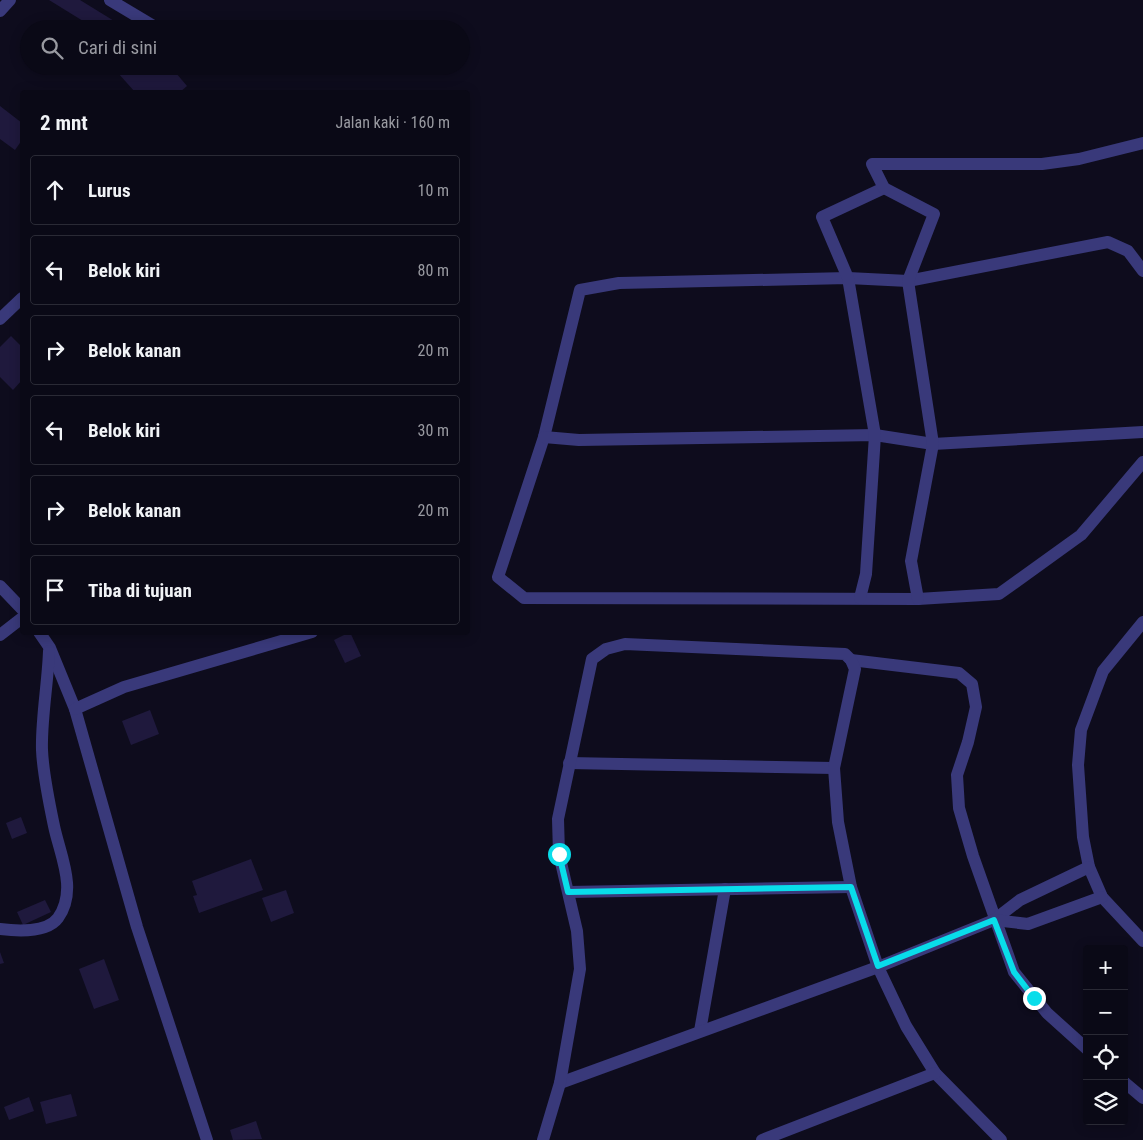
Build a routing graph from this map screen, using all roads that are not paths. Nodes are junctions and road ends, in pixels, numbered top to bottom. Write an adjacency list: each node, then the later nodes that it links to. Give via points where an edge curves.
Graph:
1 (10, 0): 3 (street)
2 (110, 0): 4 (street)
3 (0, 11)
4 (142, 20)
5 (1143, 143): 6 (street, via 1079,159 1042,164 872,164)
6 (884, 188): 8 (street, via 822,217); 9 (street, via 934,214)
7 (1143, 272): 9 (street, via 1128,251 1108,242)
8 (848, 278): 9 (street); 13 (street); 14 (street, via 619,284 580,290)
9 (908, 281): 15 (street)
10 (20, 300): 11 (street)
11 (0, 319)
12 (1143, 432): 15 (street)
13 (875, 435): 14 (street, via 579,440); 15 (street); 18 (street, via 866,574)
14 (544, 437): 18 (street, via 498,577 524,598)
15 (933, 444): 19 (street, via 911,561)
16 (1143, 462): 19 (street, via 1081,535 999,594)
17 (0, 586): 20 (street)
18 (860, 598): 19 (street)
19 (918, 599)
20 (20, 607)
21 (20, 620): 23 (street)
22 (1143, 622): 31 (street, via 1103,671 1081,730 1078,765 1083,838)
23 (0, 635)
24 (42, 635): 26 (street)
25 (302, 635): 28 (street, via 124,688)
26 (50, 648): 28 (street); 37 (street, via 42,750 53,825 66,872 67,895 58,919 42,927)
27 (852, 660): 29 (street, via 844,654 624,644 606,649 592,659); 30 (street, via 856,669); 36 (street, via 959,673 972,684 976,707 957,774 959,808)
28 (75, 709): 46 (street, via 137,927)
29 (569, 763): 30 (street); 34 (street, via 558,819 559,854)
30 (834, 768): 32 (street, via 838,822)
31 (1089, 867): 35 (street); 36 (street, via 1020,900)
32 (851, 887): 33 (street); 39 (street)
33 (725, 889): 34 (street); 40 (street)
34 (568, 892): 43 (street, via 577,931 580,969)
35 (1102, 897): 36 (street, via 1028,924); 38 (street)
36 (994, 920): 39 (street); 41 (street, via 1014,972 1047,1013)
37 (0, 929)
38 (1143, 941)
39 (878, 966): 40 (street); 42 (street, via 906,1026)
40 (700, 1031): 43 (street)
41 (1083, 1044)
42 (935, 1073): 48 (street); 49 (street)
43 (560, 1082): 47 (street)
44 (1128, 1085): 45 (street)
45 (1143, 1098)
46 (207, 1140)
47 (543, 1140)
48 (762, 1140)
49 (1001, 1140)

